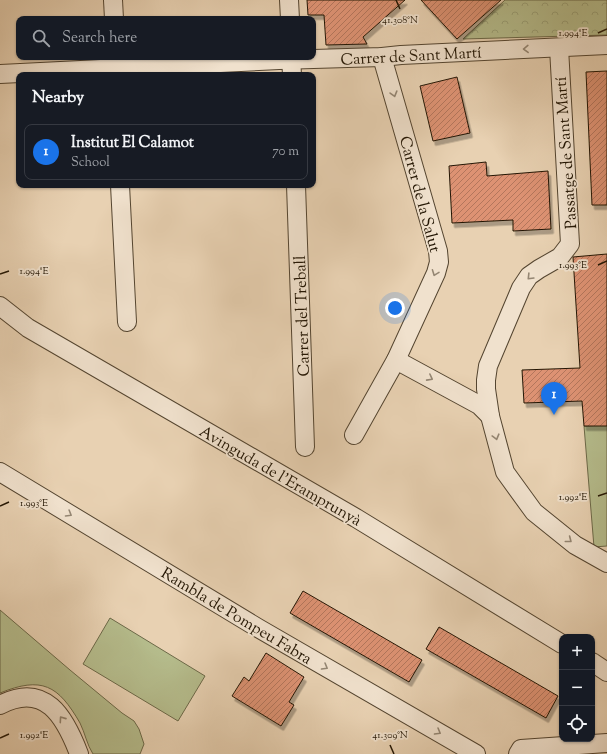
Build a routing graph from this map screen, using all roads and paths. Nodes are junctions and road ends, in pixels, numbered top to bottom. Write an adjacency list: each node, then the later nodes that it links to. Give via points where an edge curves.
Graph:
1 (113, 0): 3 (street)
2 (289, 0): 4 (street)
3 (114, 16)
4 (290, 16)
5 (607, 45): 6 (street, Carrer de Sant Martí)
6 (559, 48): 7 (street, Carrer de Sant Martí, one-way to 7); 18 (street, Passatge de Sant Martí, one-way to 18, via 570,244 560,257 529,276 521,288 488,366 486,389)
7 (382, 57): 8 (street, Carrer de Sant Martí); 17 (street, Carrer de la Salut, one-way to 17, via 439,262)
8 (291, 64): 9 (street, Carrer de Sant Martí)
9 (116, 67): 10 (street, Carrer de Sant Martí)
10 (33, 72)
11 (16, 73): 12 (street, Carrer de Sant Martí)
12 (0, 74)
13 (120, 188): 16 (street)
14 (296, 188): 20 (street, Carrer del Treball)
15 (0, 306): 23 (street, Avinguda de l'Eramprunyà, via 28,328 365,524)
16 (127, 322)
17 (396, 360): 18 (street, one-way to 18, via 479,405); 19 (street, Carrer de la Salut)
18 (490, 416): 22 (street, Passatge de Sant Martí, one-way to 22, via 505,472 534,512 575,545)
19 (354, 435)
20 (305, 447)
21 (0, 472): 29 (street, Rambla de Pompeu Fabra, one-way to 29, via 258,628)
22 (607, 563)
23 (559, 642)
24 (595, 664): 25 (street)
25 (607, 672)
26 (0, 705): 28 (street, one-way to 26, via 64,721 46,702 20,698)
27 (607, 744): 30 (street, via 521,749)
28 (79, 754)
29 (476, 754)
30 (518, 754)

